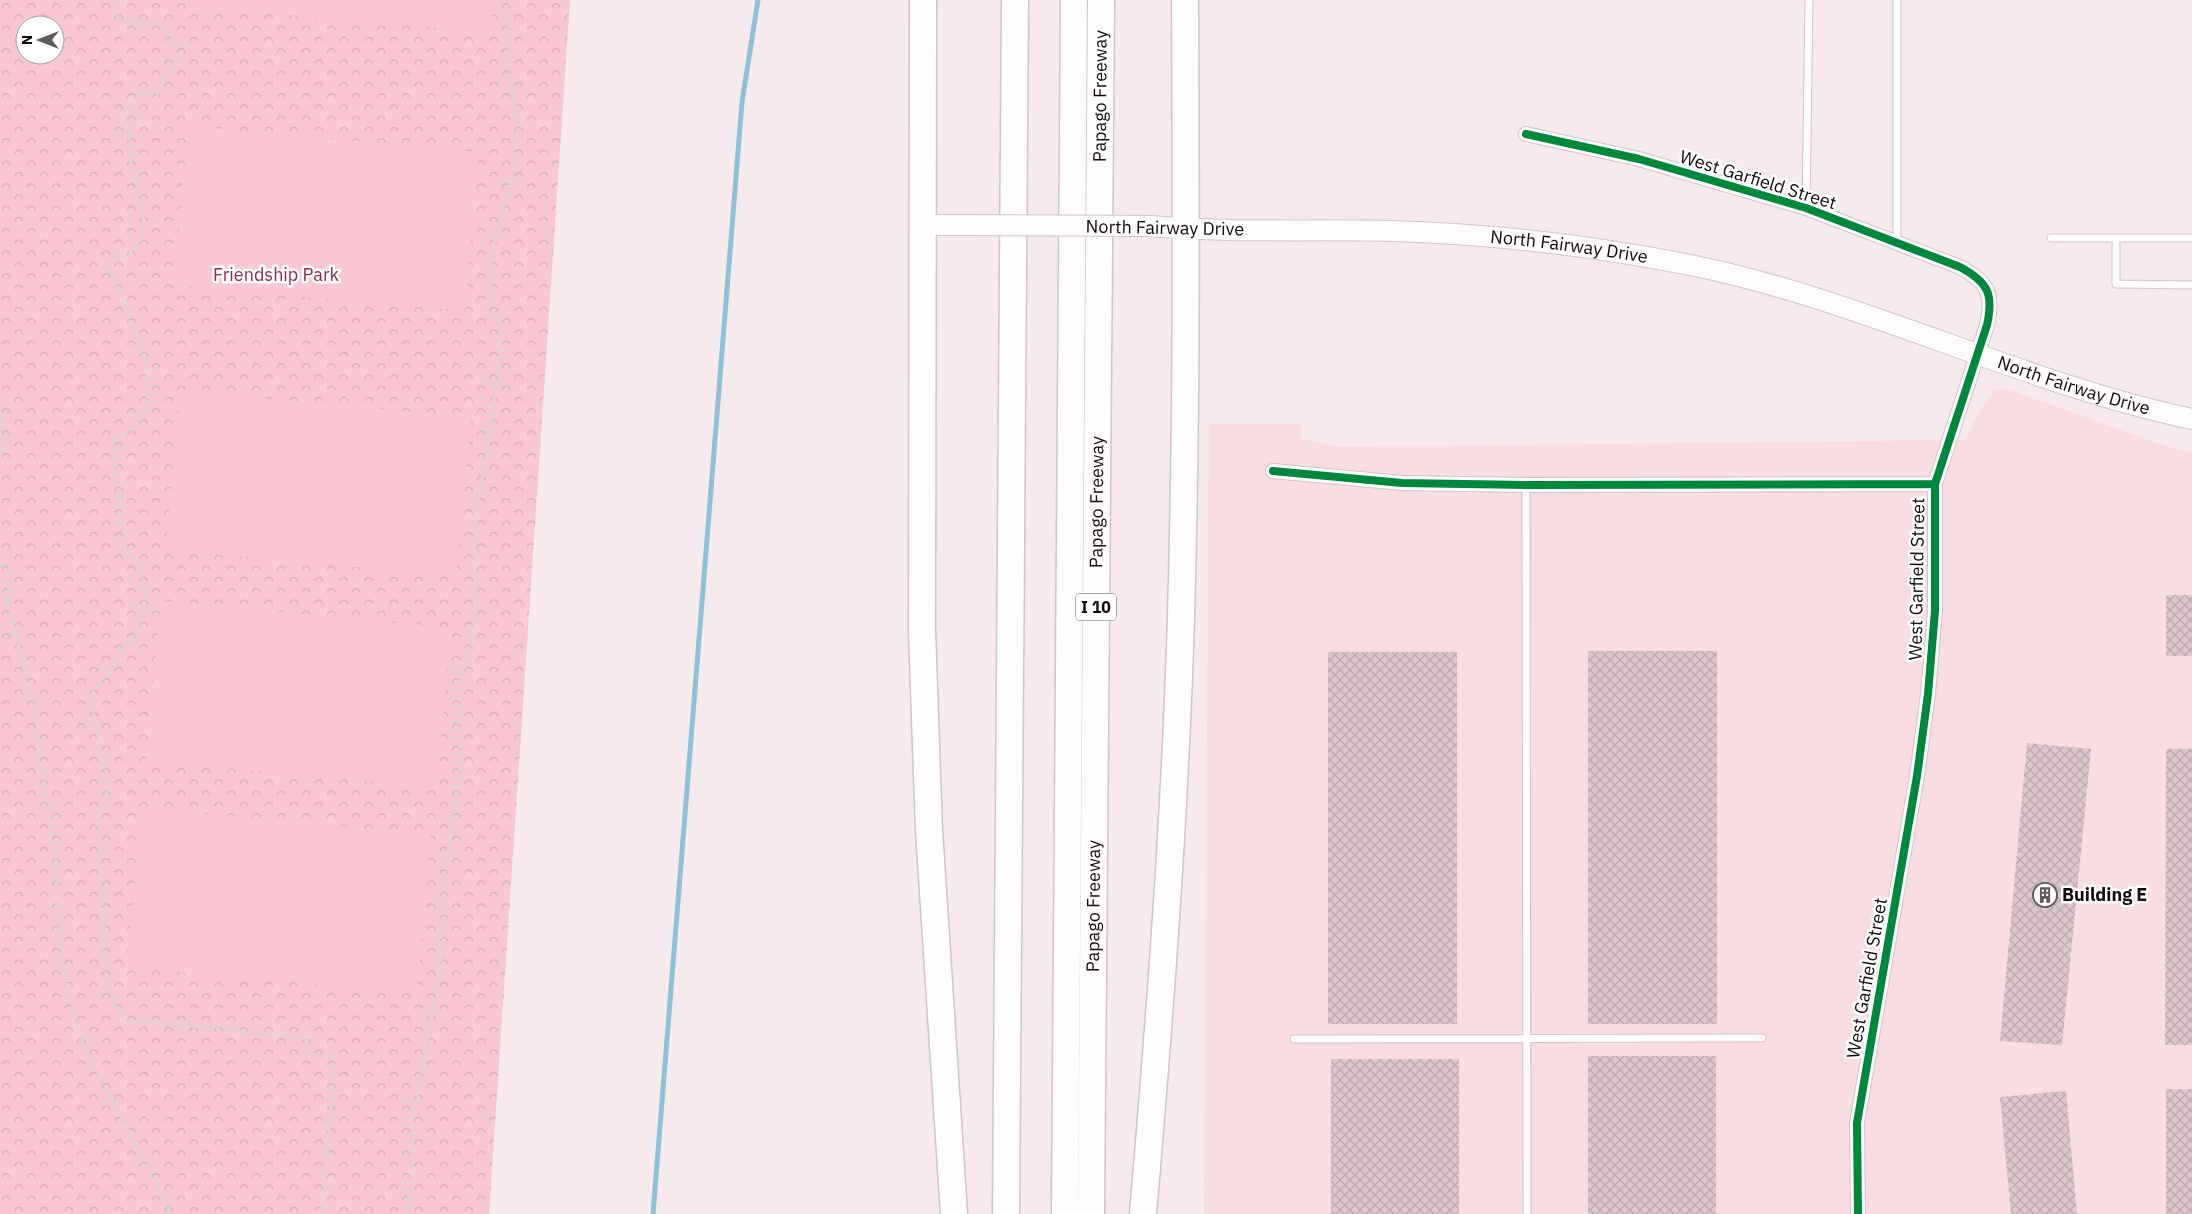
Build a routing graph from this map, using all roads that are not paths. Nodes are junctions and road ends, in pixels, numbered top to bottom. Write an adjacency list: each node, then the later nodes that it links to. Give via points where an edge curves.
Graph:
1 (923, 0): 10 (highway)
2 (1015, 0): 26 (highway)
3 (1074, 0): 27 (highway)
4 (1100, 0): 28 (highway, Papago Freeway / I 10)
5 (1186, 0): 11 (highway)
6 (1809, 0): 9 (lane)
7 (1897, 0): 15 (lane)
8 (1526, 134): 9 (street, West Garfield Street, via 1639,159)
9 (1806, 208): 15 (street, West Garfield Street)
10 (923, 225): 11 (street, North Fairway Drive, bridge); 25 (highway, via 922,631 929,830)
11 (1186, 229): 17 (street, North Fairway Drive, via 1393,231 1500,237 1602,249 1698,267 1794,292); 29 (highway, via 1181,616 1173,810)
12 (2051, 238): 13 (lane)
13 (2116, 238): 14 (lane); 16 (lane, via 2116,284)
14 (2192, 238)
15 (1897, 242): 17 (street, West Garfield Street, via 1960,267 1984,284 1990,296 1990,310)
16 (2192, 285)
17 (1976, 354): 18 (street, North Fairway Drive, via 2154,411); 20 (street, West Garfield Street)
18 (2192, 419)
19 (1273, 471): 21 (street, via 1402,482)
20 (1935, 484): 21 (street); 31 (street, West Garfield Street, via 1935,611 1928,694 1917,776 1857,1123)
21 (1526, 485): 24 (lane)
22 (1762, 1038): 24 (lane)
23 (1294, 1039): 24 (lane)
24 (1526, 1039): 30 (lane)
25 (954, 1214)
26 (1006, 1214)
27 (1065, 1214)
28 (1091, 1214)
29 (1143, 1214)
30 (1527, 1214)
31 (1858, 1214)

